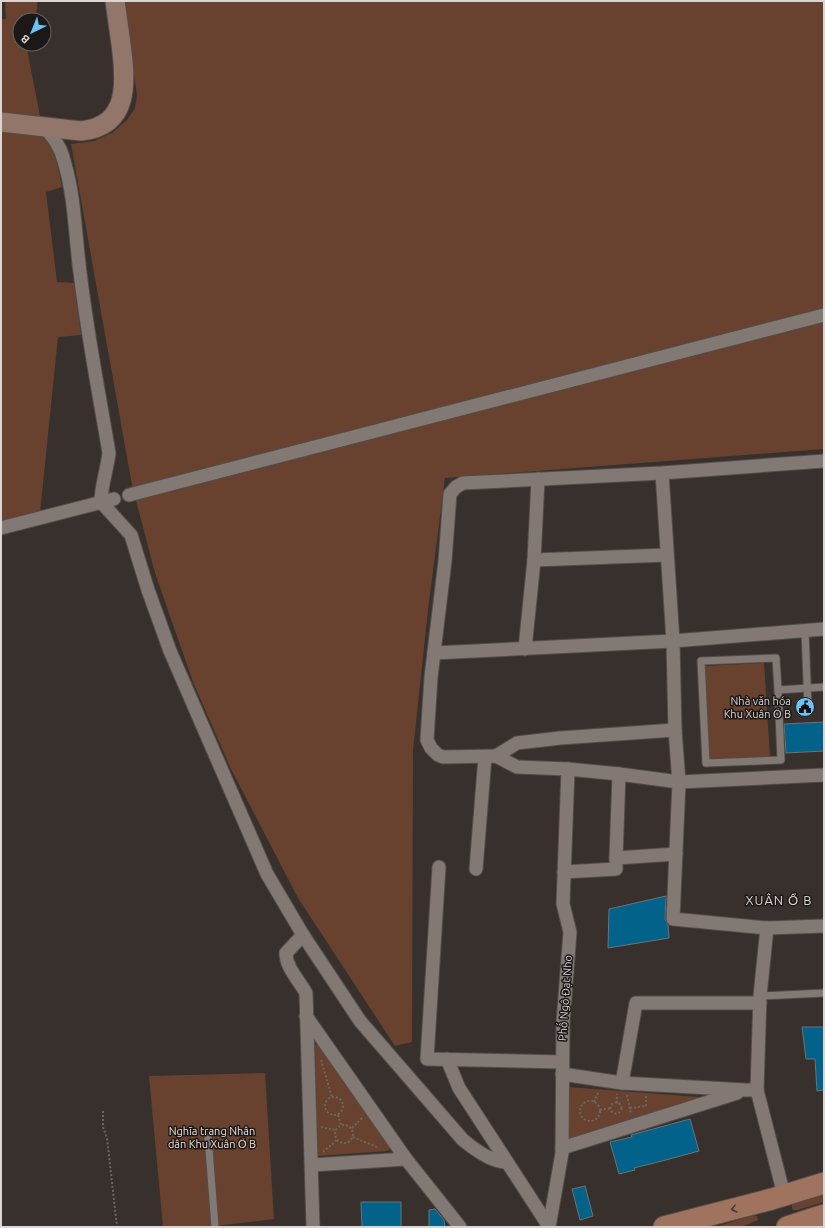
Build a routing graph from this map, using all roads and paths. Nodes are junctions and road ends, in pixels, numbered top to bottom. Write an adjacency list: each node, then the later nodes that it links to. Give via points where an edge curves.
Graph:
1 (115, 1): 3 (street, via 125,80 117,112 105,124 89,130)
2 (1, 122): 3 (street)
3 (44, 128): 10 (street, via 59,147 70,182 88,334 109,453)
4 (824, 315): 8 (street)
5 (824, 461): 6 (street)
6 (662, 473): 7 (street); 12 (street)
7 (538, 479): 13 (street); 18 (street, via 463,483 450,494)
8 (129, 495)
9 (114, 499): 10 (street)
10 (101, 502): 11 (street); 36 (street, via 131,535 170,651 267,874)
11 (1, 528)
12 (667, 555): 13 (street); 16 (street)
13 (534, 560): 17 (street)
14 (824, 629): 15 (street)
15 (805, 631): 16 (street); 20 (lane)
16 (673, 641): 17 (street); 23 (street)
17 (525, 649): 18 (street)
18 (434, 653): 24 (street, via 427,740 431,748 442,758)
19 (824, 686): 20 (lane)
20 (807, 688): 21 (lane); 22 (lane)
21 (778, 690): 21 (lane, via 781,760 706,763 701,661 776,658)
22 (808, 707)
23 (675, 730): 24 (street, via 517,742); 28 (street)
24 (491, 757): 25 (street, via 518,767); 32 (street)
25 (568, 770): 26 (street); 33 (street, Phố Ngô Đạt Nho)
26 (619, 774): 28 (street); 30 (street)
27 (824, 775): 28 (street)
28 (679, 782): 29 (street)
29 (676, 854): 30 (street); 35 (street, via 672,919)
30 (616, 858): 33 (street, via 616,869)
31 (439, 867): 41 (street, via 427,1059)
32 (476, 869)
33 (564, 872): 42 (street, Phố Ngô Đạt Nho, via 563,904 570,932)
34 (824, 926): 35 (street)
35 (767, 928): 38 (street)
36 (302, 935): 39 (street, via 286,953 286,959 306,993); 68 (street, via 360,1021 463,1140 484,1155)
37 (824, 994): 38 (lane)
38 (760, 1000): 43 (street, via 636,1003); 44 (street)
39 (306, 1016): 67 (street); 69 (street)
40 (320, 1057): 47 (path)
41 (447, 1060): 42 (street); 68 (street, via 459,1088)
42 (562, 1068): 43 (street); 64 (street, Phố Ngô Đạt Nho)
43 (622, 1090): 44 (street); 49 (path); 51 (path)
44 (751, 1090): 64 (street); 71 (street)
45 (599, 1091): 48 (path)
46 (646, 1094): 51 (path, via 646,1106)
47 (332, 1097): 54 (path, via 339,1098 343,1103 343,1109); 54 (path, via 326,1101 326,1110 330,1114)
48 (594, 1102): 53 (path); 53 (path, via 583,1105 583,1117 594,1120)
49 (617, 1103): 50 (path, via 612,1104); 50 (path, via 622,1106 620,1113 614,1114)
50 (611, 1108): 53 (path)
51 (630, 1108): 55 (path)
52 (103, 1110): 74 (path, via 103,1127 107,1138)
53 (600, 1110)
54 (338, 1114): 57 (path)
55 (631, 1115)
56 (365, 1116): 59 (path)
57 (341, 1125): 59 (path, via 345,1124); 60 (path)
58 (316, 1126): 60 (path)
59 (352, 1128): 62 (path)
60 (335, 1130): 63 (path)
61 (208, 1136): 75 (lane)
62 (353, 1137): 63 (path, via 346,1142); 65 (path)
63 (337, 1140): 66 (path)
64 (562, 1148): 73 (street, Phố Ngô Đạt Nho)
65 (386, 1150)
66 (322, 1153)
67 (406, 1159): 69 (street); 77 (street)
68 (507, 1162): 73 (street)
69 (312, 1165): 76 (street)
70 (824, 1183): 71 (main road)
71 (778, 1197): 78 (main road, one-way to 78); 79 (main road)
72 (822, 1219): 80 (main road)
73 (548, 1226)
74 (117, 1227)
75 (215, 1227)
76 (313, 1227)
77 (460, 1227)
78 (664, 1227)
79 (782, 1227)
80 (787, 1227)

